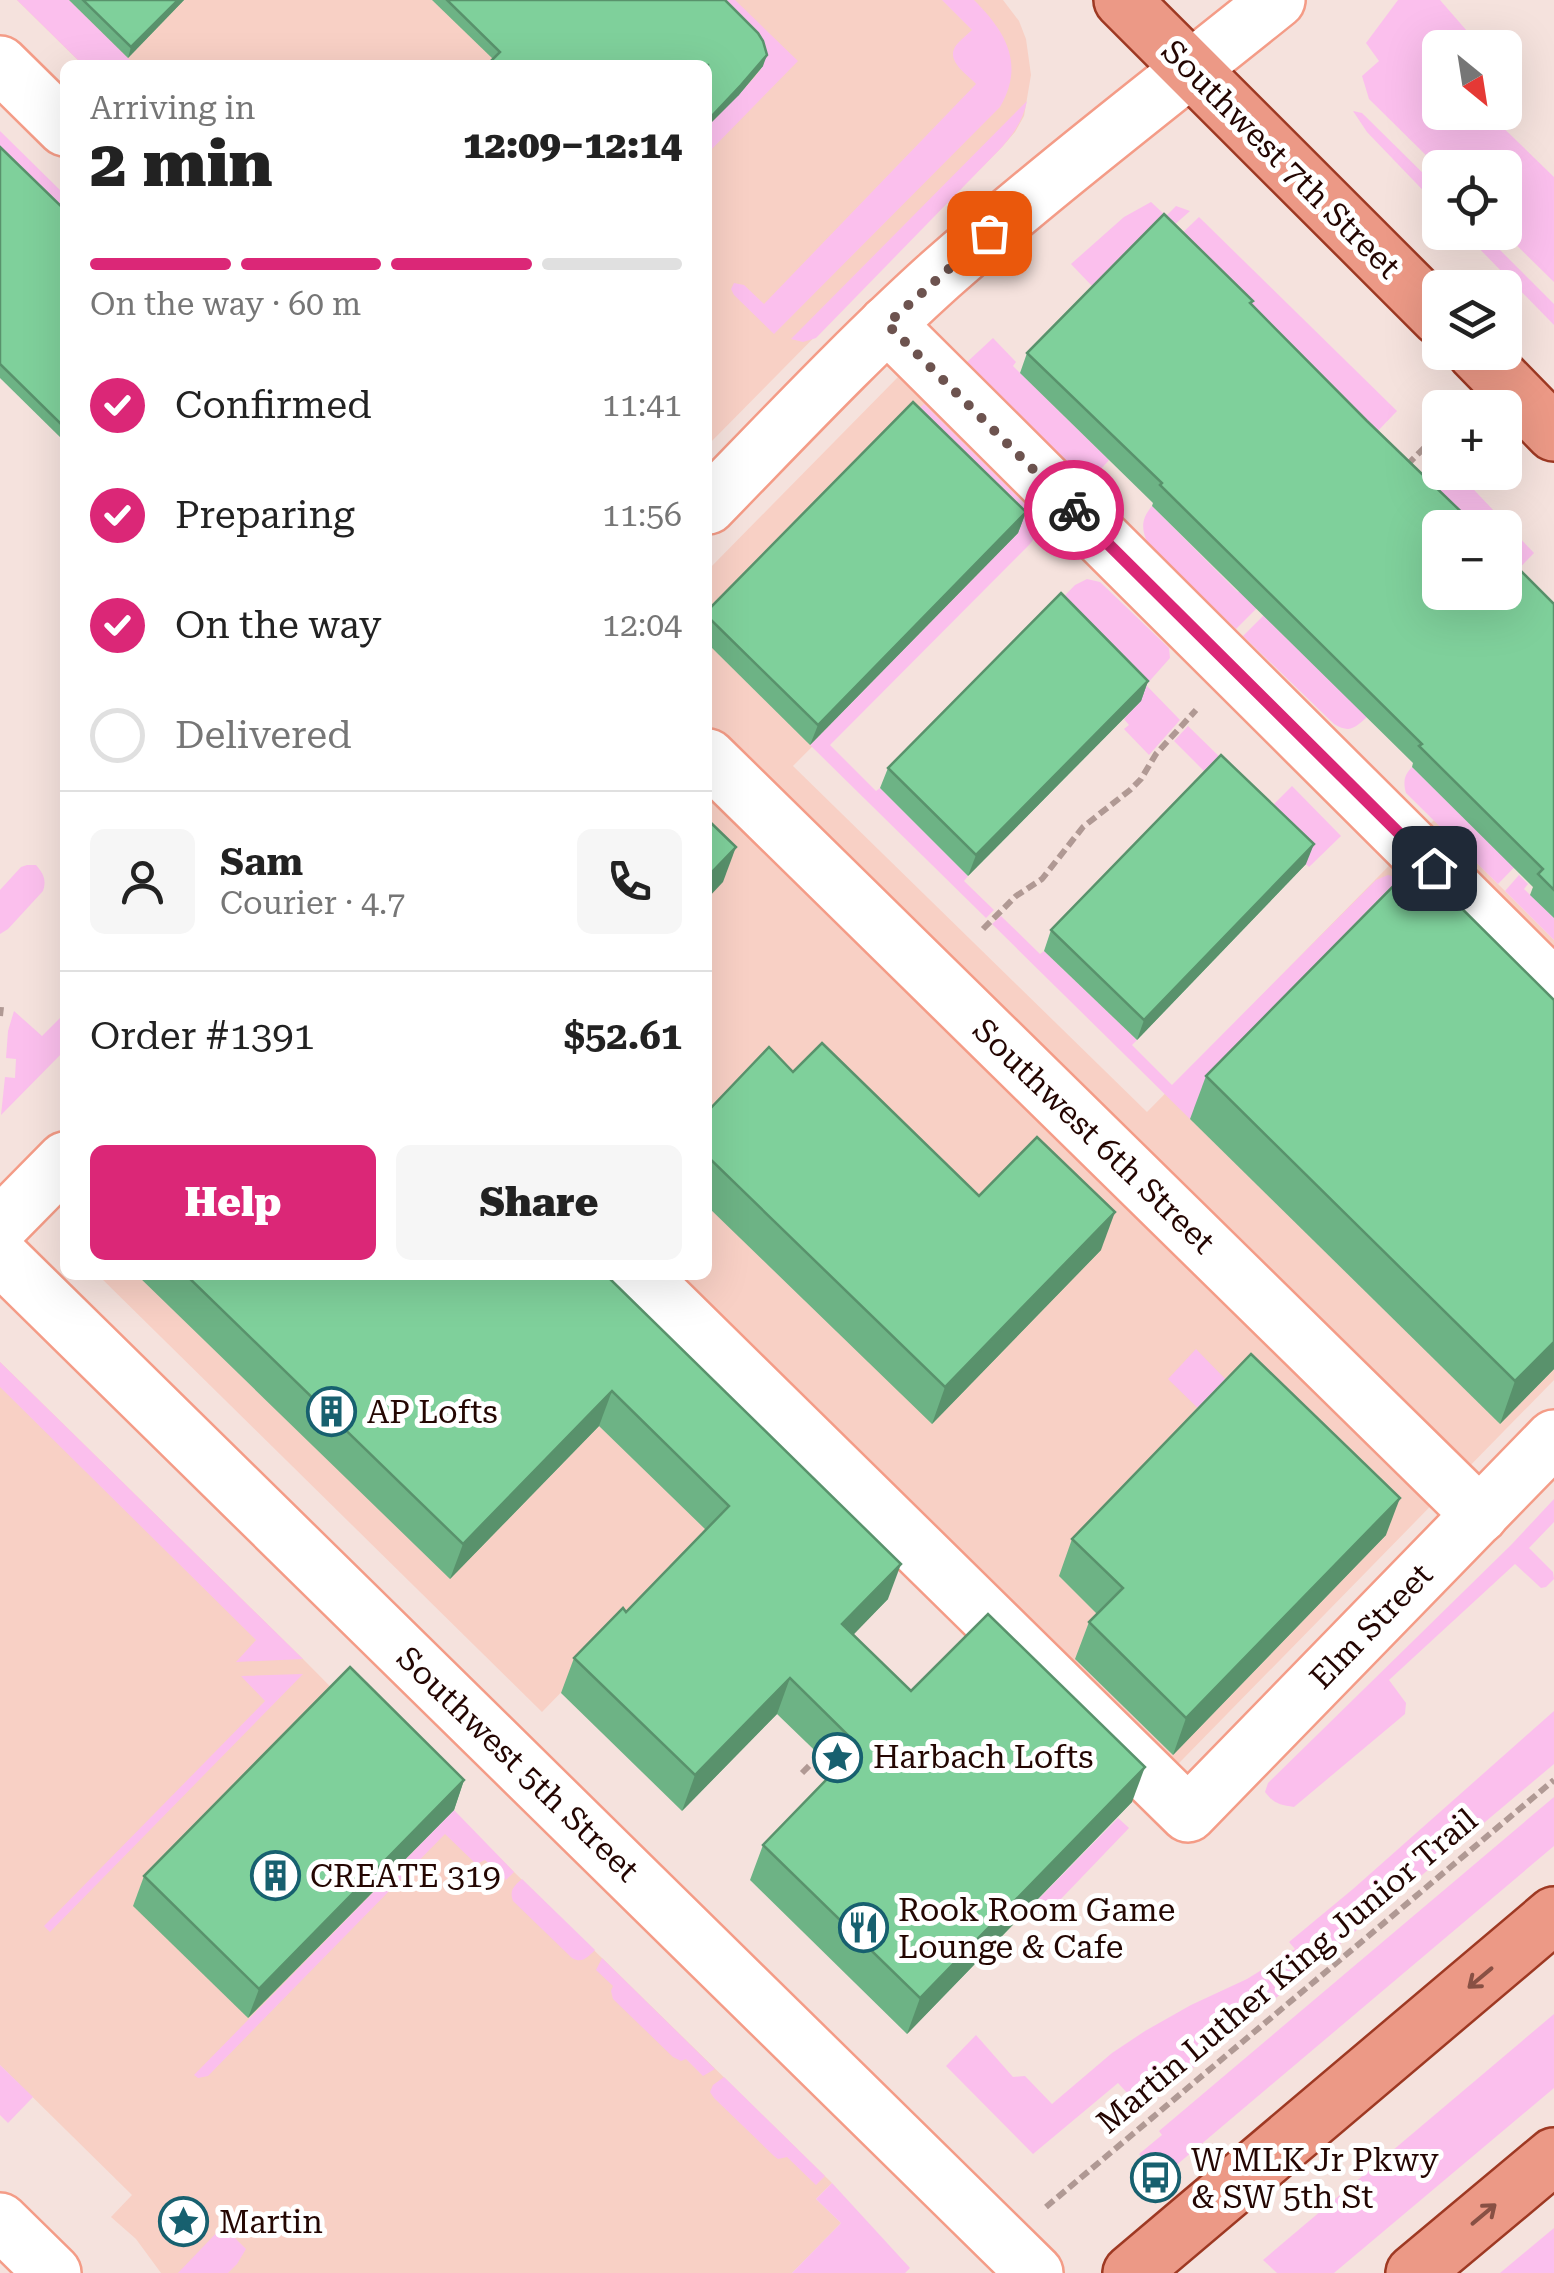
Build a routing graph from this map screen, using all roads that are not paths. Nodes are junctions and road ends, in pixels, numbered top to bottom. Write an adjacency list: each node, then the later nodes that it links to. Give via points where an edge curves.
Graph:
1 (1122, 0): 4 (main road, Southwest 7th Street)
2 (1277, 0): 4 (street)
3 (0, 64): 5 (street)
4 (1190, 70): 6 (main road, Southwest 7th Street); 7 (street)
5 (60, 123)
6 (1422, 300)
7 (887, 324): 10 (street); 12 (street)
8 (1493, 370): 9 (main road)
9 (1554, 432)
10 (712, 502)
11 (712, 761): 18 (street, Southwest 6th Street)
12 (1554, 988)
13 (60, 1165): 14 (street)
14 (0, 1226)
15 (0, 1256): 23 (street, Southwest 5th Street)
16 (645, 1280): 18 (street, Elm Street, via 1188,1814)
17 (1554, 1438): 18 (street, Elm Street)
18 (1480, 1515)
19 (1554, 1915): 24 (main road, one-way to 24)
20 (1554, 2156): 25 (main road, one-way to 20)
21 (0, 2221): 22 (street)
22 (53, 2273)
23 (1035, 2273)
24 (1132, 2273)
25 (1414, 2273)

